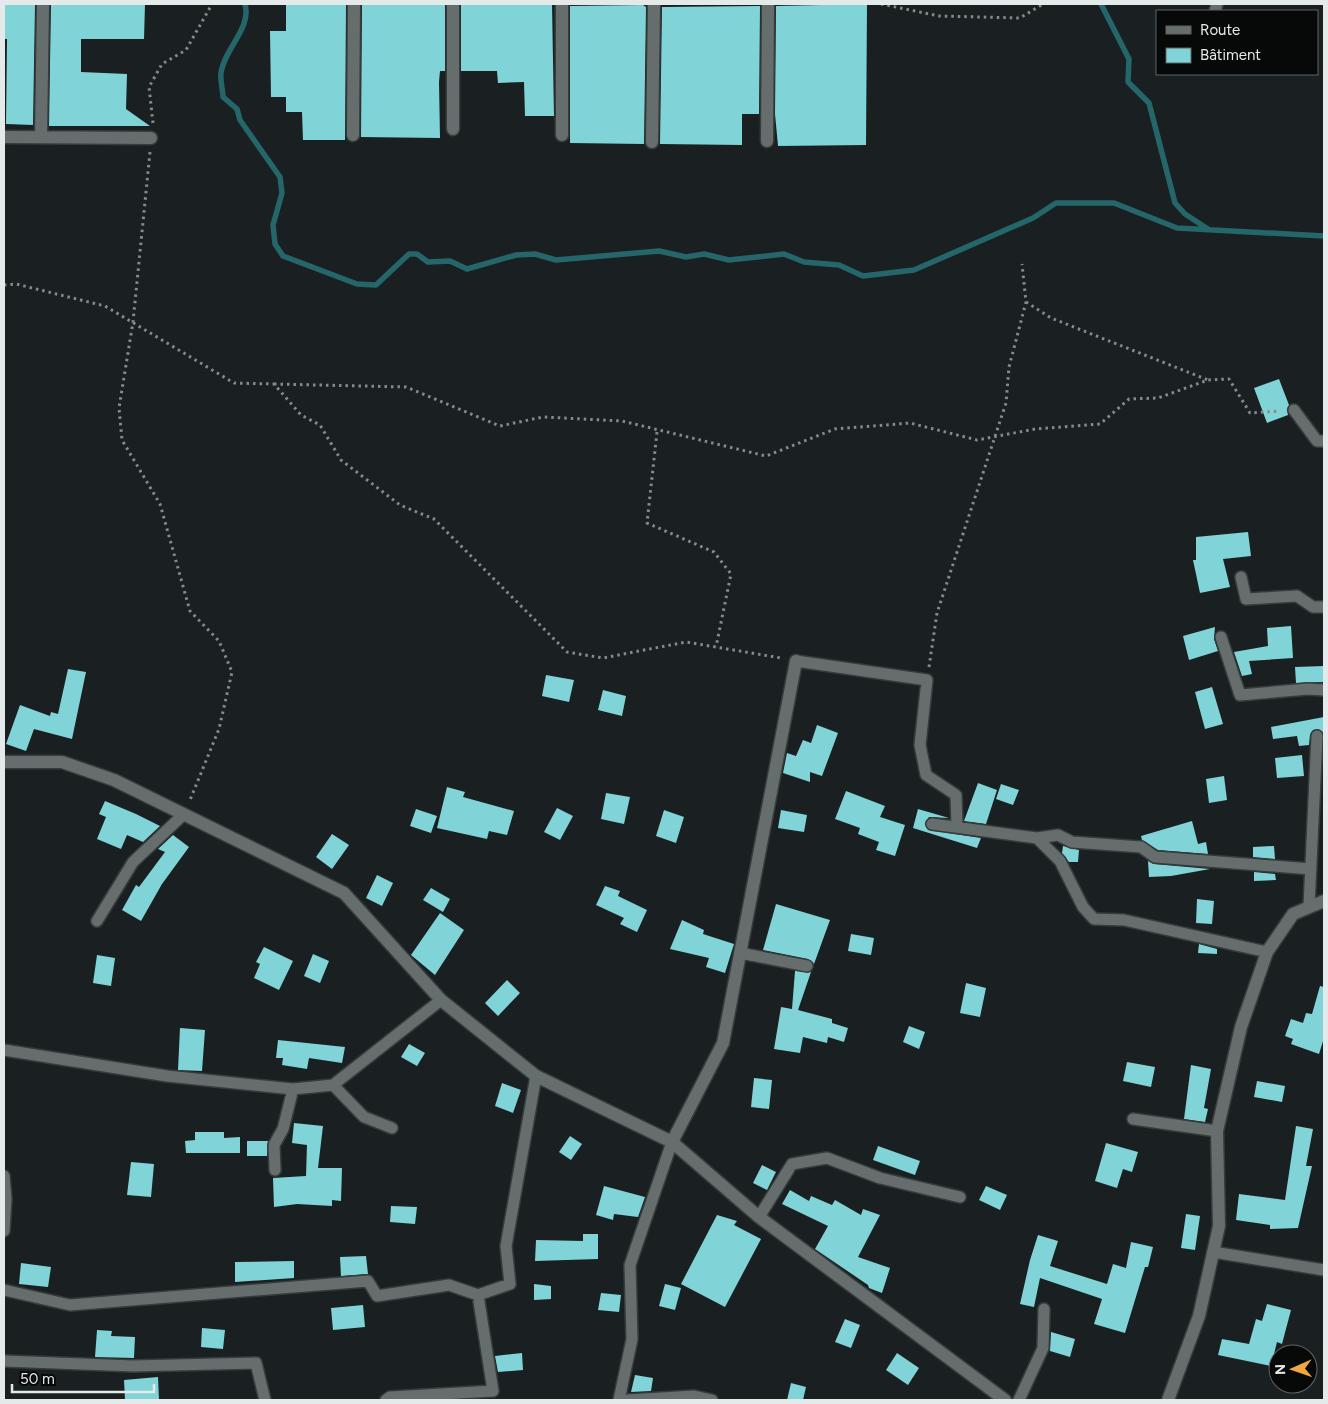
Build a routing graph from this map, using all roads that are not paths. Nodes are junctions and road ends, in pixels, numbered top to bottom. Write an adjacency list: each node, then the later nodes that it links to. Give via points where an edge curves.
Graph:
1 (43, 4): 11 (street)
2 (354, 4): 8 (street)
3 (453, 4): 7 (street)
4 (562, 4): 9 (street)
5 (654, 4): 14 (street)
6 (768, 4): 13 (street)
7 (453, 129)
8 (354, 135)
9 (562, 135)
10 (4, 137): 11 (street)
11 (41, 137): 12 (street)
12 (151, 138)
13 (767, 141)
14 (652, 142)
15 (1294, 410): 16 (lane, via 1317,441)
16 (1324, 441)
17 (1241, 577): 18 (lane, via 1246,598 1297,596 1313,607)
18 (1324, 606)
19 (1221, 637): 21 (lane, via 1240,695)
20 (796, 661): 26 (lane, via 927,680 920,746 926,775 956,795); 33 (street)
21 (1324, 690)
22 (1317, 736): 28 (lane)
23 (4, 762): 24 (street, via 62,762 114,780)
24 (184, 814): 31 (lane, via 133,862); 35 (street, via 344,893)
25 (932, 824): 26 (lane)
26 (957, 827): 27 (lane)
27 (1038, 838): 28 (lane, via 1058,835 1072,842 1141,847 1155,857); 32 (lane, via 1060,860 1083,907 1094,919 1124,920)
28 (1311, 869): 30 (lane)
29 (1324, 901): 30 (street)
30 (1309, 906): 32 (street, via 1293,914)
31 (97, 921)
32 (1267, 952): 42 (street, via 1241,1028)
33 (740, 953): 34 (lane); 43 (street, via 723,1043)
34 (807, 966)
35 (441, 1000): 37 (street); 38 (lane)
36 (4, 1050): 39 (lane, via 167,1076)
37 (536, 1076): 43 (street); 52 (lane, via 506,1246 510,1284)
38 (333, 1085): 39 (lane); 41 (lane, via 364,1116)
39 (293, 1090): 44 (lane, via 284,1129 274,1145)
40 (1133, 1119): 42 (lane)
41 (392, 1128)
42 (1217, 1131): 49 (street, via 1219,1226)
43 (672, 1142): 47 (street); 57 (lane, via 630,1265 632,1339)
44 (275, 1170)
45 (4, 1176): 48 (lane)
46 (960, 1197): 47 (lane, via 880,1178 827,1158 792,1164)
47 (759, 1217): 60 (street)
48 (4, 1231)
49 (1213, 1252): 50 (lane); 62 (street, via 1199,1316)
50 (1324, 1270)
51 (4, 1290): 52 (lane, via 70,1305 368,1281 377,1296 449,1285)
52 (478, 1295): 56 (lane, via 494,1391 390,1396)
53 (1044, 1309): 61 (lane, via 1043,1348)
54 (4, 1361): 55 (lane, via 133,1366 256,1363)
55 (265, 1400)
56 (386, 1400)
57 (619, 1400)
58 (628, 1400): 59 (lane, via 694,1396)
59 (712, 1400)
60 (1005, 1400)
61 (1019, 1400)
62 (1168, 1400)

